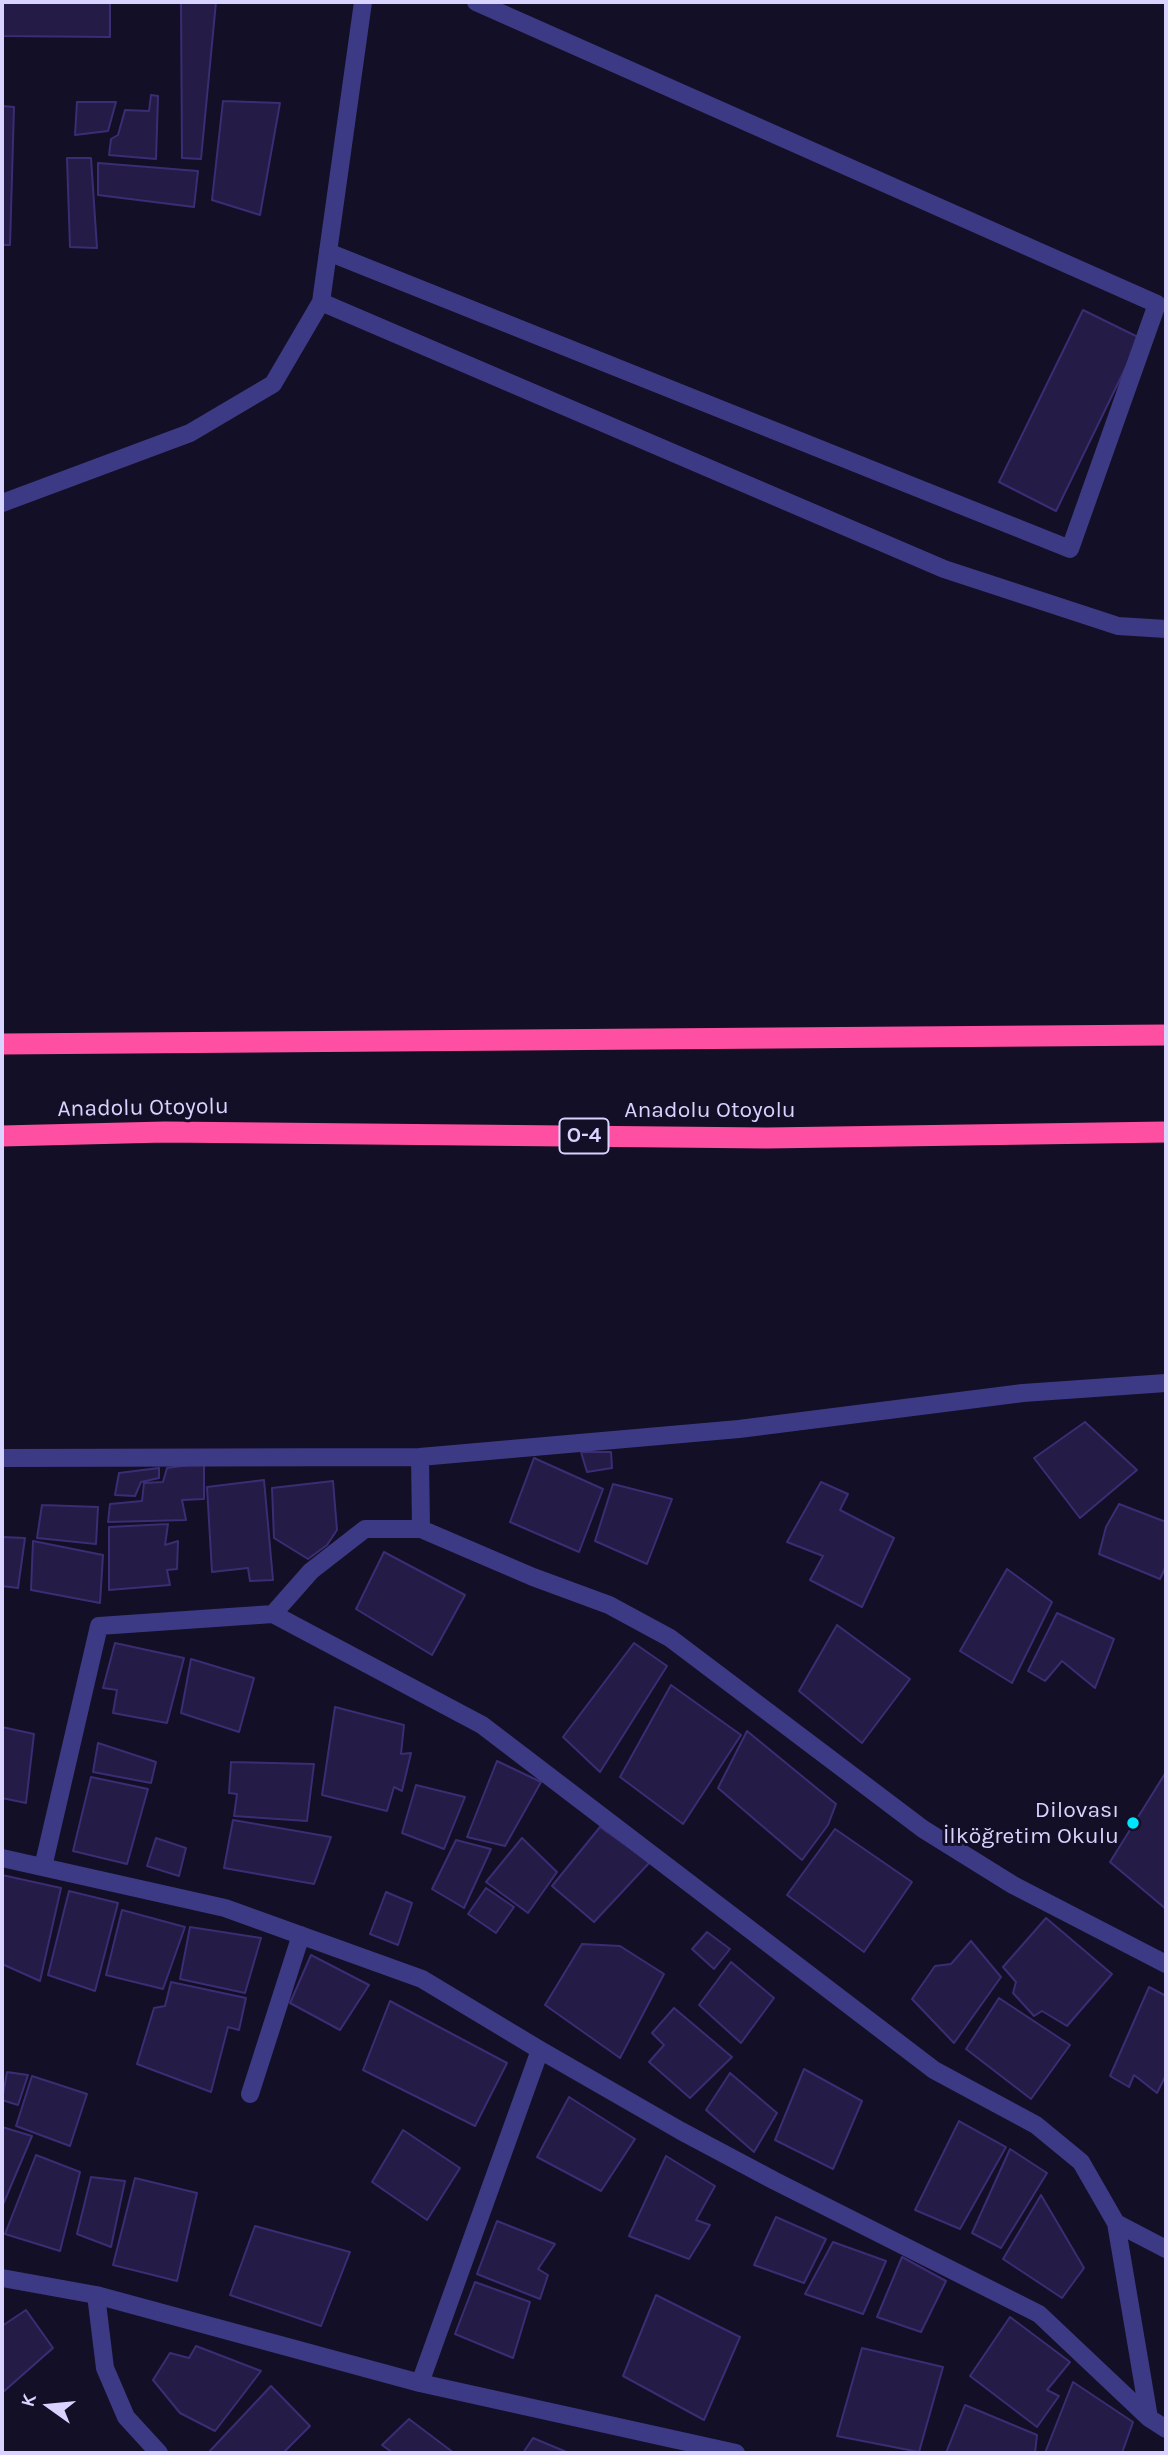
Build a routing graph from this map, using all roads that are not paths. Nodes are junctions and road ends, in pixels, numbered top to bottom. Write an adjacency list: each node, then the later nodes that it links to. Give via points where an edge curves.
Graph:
1 (363, 2): 3 (street)
2 (476, 2): 3 (street, via 1157,304 1070,549)
3 (328, 252): 4 (street)
4 (321, 302): 5 (street, via 273,384 190,433); 6 (street, via 943,569 1118,626)
5 (2, 503)
6 (1166, 629)
7 (1166, 1035): 8 (highway)
8 (2, 1044)
9 (1166, 1132): 10 (highway, Anadolu Otoyolu / O-4, via 767,1138 165,1132)
10 (2, 1136)
11 (1166, 1383): 12 (street, via 1023,1393 739,1429)
12 (420, 1457): 13 (street); 14 (street)
13 (2, 1458)
14 (421, 1529): 15 (street, via 365,1529 311,1571); 19 (street, via 609,1605 670,1638 923,1829 1013,1885)
15 (273, 1614): 17 (street, via 99,1626); 22 (street, via 482,1725 934,2070 1036,2125 1081,2162)
16 (2, 1858): 17 (street)
17 (43, 1867): 18 (street, via 225,1908)
18 (301, 1935): 20 (street, via 422,1979); 21 (street)
19 (1166, 1964)
20 (540, 2050): 26 (street); 27 (street, via 775,2181 1039,2314)
21 (250, 2094)
22 (1116, 2223): 23 (street); 27 (street)
23 (1166, 2249)
24 (2, 2278): 25 (street)
25 (96, 2295): 26 (street); 29 (street, via 105,2368 126,2417)
26 (420, 2384): 30 (street)
27 (1149, 2417): 28 (street)
28 (1166, 2429)
29 (159, 2453)
30 (736, 2453)

